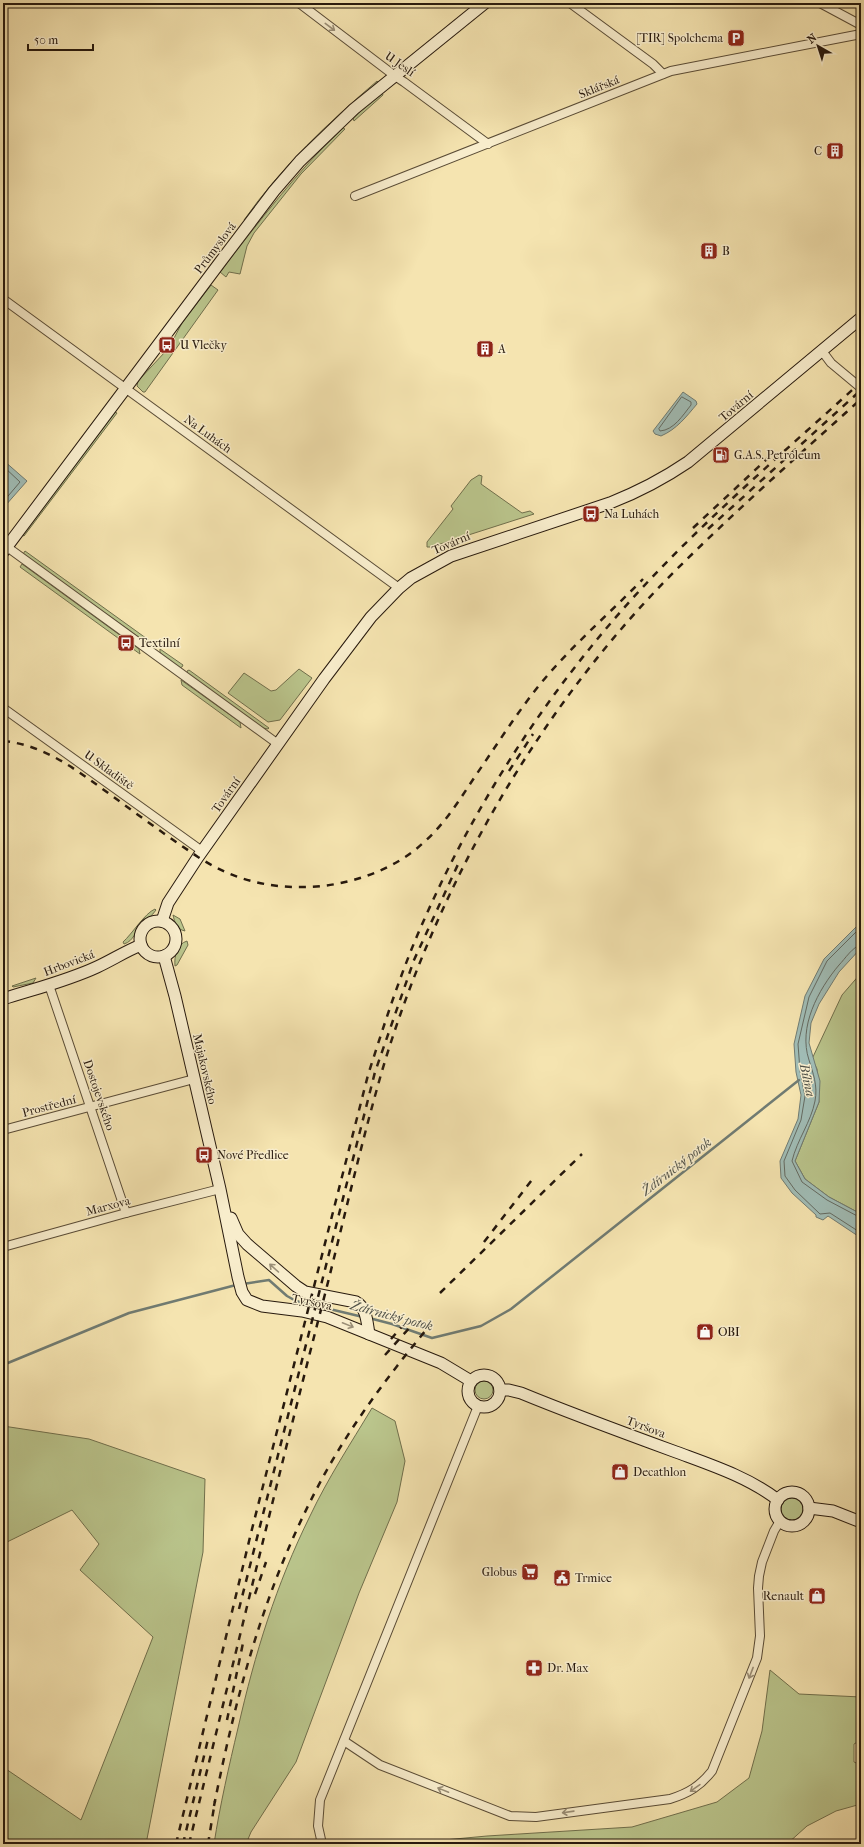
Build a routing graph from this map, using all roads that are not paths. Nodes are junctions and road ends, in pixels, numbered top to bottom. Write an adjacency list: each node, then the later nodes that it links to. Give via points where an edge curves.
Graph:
1 (299, 3): 8 (street, U Jeslí, one-way to 8)
2 (485, 3): 8 (street, Průmyslová)
3 (570, 3): 7 (street)
4 (820, 3): 5 (street)
5 (861, 25)
6 (861, 34): 7 (street, Sklářská)
7 (663, 74): 9 (street, Sklářská)
8 (394, 76): 9 (street, U Jeslí); 14 (street, Průmyslová, via 354,109 300,161)
9 (488, 144): 10 (street, Sklářská)
10 (356, 196)
11 (3, 299): 14 (street, Na Luhách)
12 (861, 318): 13 (street, Tovární)
13 (822, 351): 15 (street, via 831,363); 17 (street, Tovární, via 688,462 658,481 628,496 450,556 426,568)
14 (126, 388): 16 (street, Průmyslová); 17 (street, Na Luhách)
15 (861, 388)
16 (4, 548): 19 (street)
17 (399, 588): 19 (street, Tovární, via 354,638)
18 (3, 708): 20 (street, U Skladiště)
19 (278, 744): 20 (street, Tovární)
20 (202, 851): 21 (street, Tovární, via 168,903)
21 (162, 922): 22 (street, via 152,922 143,929 140,936); 23 (street, via 170,926 176,938 171,951)
22 (141, 945): 23 (street, via 145,952 152,956); 24 (street, Hrbovická, via 96,968)
23 (164, 956): 26 (street, Majakovského)
24 (49, 985): 25 (street, Hrbovická); 27 (street, Dostojevského)
25 (3, 999)
26 (194, 1079): 27 (street, Prostřední); 29 (street, Majakovského)
27 (90, 1108): 28 (street, Prostřední); 30 (street, Dostojevského)
28 (3, 1130)
29 (220, 1189): 30 (street, Marxova); 32 (street, Majakovského, via 242,1292 247,1300); 33 (street, Majakovského, one-way to 29, via 365,1316 356,1302 305,1292 247,1244 238,1234)
30 (126, 1213): 31 (street, Marxova)
31 (3, 1247)
32 (279, 1309): 33 (street, Tyršova, one-way to 33, via 327,1316)
33 (370, 1334): 34 (street, Tyršova, via 441,1363)
34 (471, 1381): 35 (street, via 479,1376 488,1376 497,1381); 36 (street, via 468,1395)
35 (500, 1390): 36 (street, via 500,1396 493,1404 488,1407); 37 (street, Tyršova, via 521,1393 693,1459 750,1482)
36 (478, 1406): 41 (street)
37 (778, 1500): 38 (street, via 787,1493 798,1493 806,1499); 39 (street, via 775,1508)
38 (809, 1508): 39 (street, via 804,1520 798,1524); 40 (street, via 833,1511)
39 (780, 1521): 41 (street, one-way to 41, via 762,1562 759,1576 760,1636 757,1658 712,1771 687,1794 670,1799 536,1817 510,1816 380,1765)
40 (861, 1522)
41 (344, 1741): 42 (street, via 320,1800 318,1826)
42 (322, 1844)

